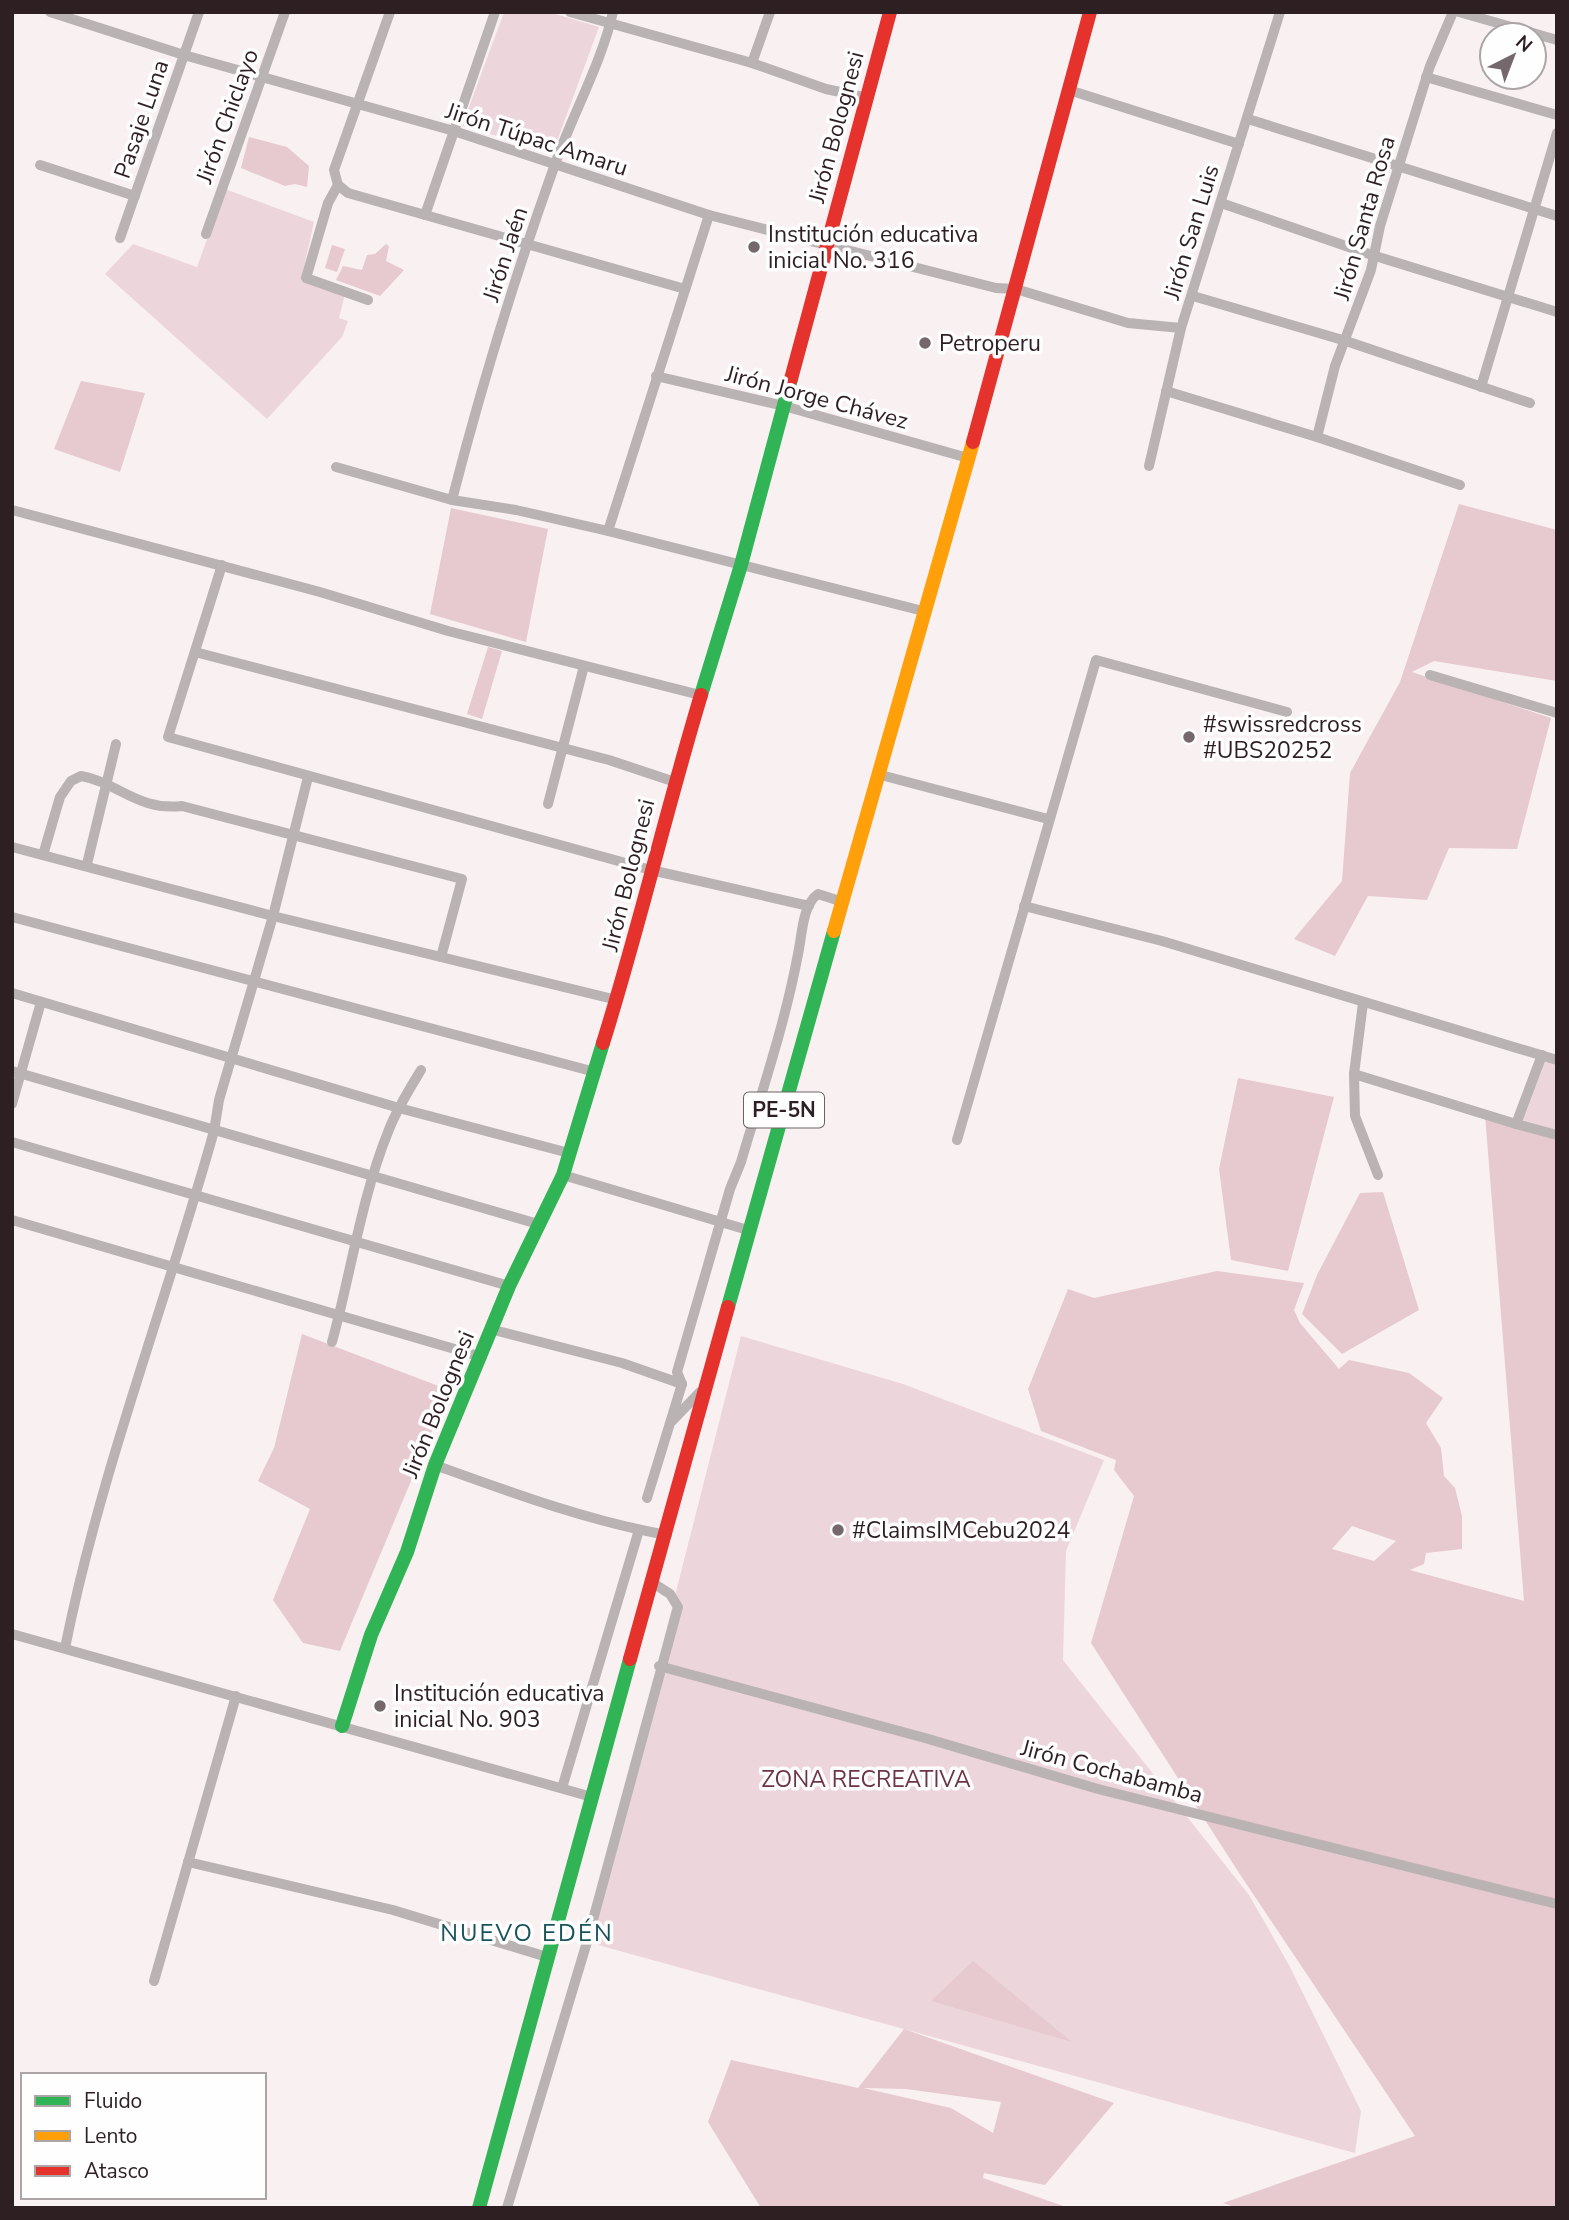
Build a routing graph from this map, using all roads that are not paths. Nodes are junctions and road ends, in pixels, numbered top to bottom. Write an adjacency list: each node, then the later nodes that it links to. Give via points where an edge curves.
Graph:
1 (50, 12): 16 (street, Jirón Túpac Amaru)
2 (199, 12): 16 (street, Pasaje Luna)
3 (285, 12): 18 (street, Jirón Chiclayo)
4 (390, 12): 22 (street)
5 (495, 12): 25 (street)
6 (570, 12): 14 (street)
7 (613, 12): 14 (street, Jirón Jaén)
8 (770, 12): 17 (street)
9 (890, 12): 21 (main road, Jirón Bolognesi)
10 (1090, 12): 20 (main road, PE-5N)
11 (1280, 12): 24 (street, Jirón San Luis)
12 (1453, 12): 19 (street, Jirón Santa Rosa)
13 (1459, 12): 15 (street)
14 (610, 25): 17 (street); 28 (street, Jirón Jaén)
15 (1557, 40)
16 (184, 55): 18 (street, Jirón Túpac Amaru); 32 (street, Pasaje Luna)
17 (752, 63): 21 (street, via 826,89)
18 (264, 75): 22 (street, Jirón Túpac Amaru); 38 (street, Jirón Chiclayo)
19 (1426, 76): 23 (street); 30 (street, Jirón Santa Rosa)
20 (1069, 90): 27 (street); 44 (main road, PE-5N)
21 (868, 98): 41 (main road, Jirón Bolognesi)
22 (360, 104): 25 (street, Jirón Túpac Amaru); 31 (street, via 334,170)
23 (1557, 115)
24 (1248, 119): 27 (street, Jirón San Luis); 30 (street)
25 (454, 131): 28 (street, Jirón Túpac Amaru); 35 (street)
26 (1557, 133): 34 (street)
27 (1239, 145): 33 (street, Jirón San Luis)
28 (554, 164): 36 (street, Jirón Túpac Amaru); 40 (street, Jirón Jaén)
29 (40, 165): 32 (street)
30 (1399, 167): 34 (street); 42 (street, Jirón Santa Rosa)
31 (338, 186): 35 (street); 47 (street, via 328,203 306,278)
32 (135, 196): 39 (street, Pasaje Luna)
33 (1221, 203): 42 (street); 45 (street, Jirón San Luis)
34 (1534, 209): 37 (street); 46 (street)
35 (425, 215): 40 (street)
36 (709, 215): 41 (street, Jirón Túpac Amaru); 43 (street)
37 (1557, 216)
38 (206, 234)
39 (120, 239)
40 (528, 245): 43 (street); 61 (street, Jirón Jaén)
41 (828, 246): 44 (street, Jirón Túpac Amaru); 55 (main road, Jirón Bolognesi)
42 (1373, 255): 46 (street); 50 (street, Jirón Santa Rosa)
43 (685, 289): 51 (street)
44 (1016, 289): 49 (street, Jirón Túpac Amaru, via 1128,323); 57 (main road, PE-5N)
45 (1193, 296): 49 (street, Jirón San Luis); 50 (street)
46 (1508, 297): 48 (street); 52 (street)
47 (368, 300)
48 (1557, 312)
49 (1181, 328): 53 (street, Jirón San Luis)
50 (1346, 341): 52 (street); 56 (street, Jirón Santa Rosa)
51 (656, 376): 55 (street, Jirón Jorge Chávez); 63 (street)
52 (1481, 387): 54 (street)
53 (1166, 391): 56 (street); 58 (street, Jirón San Luis)
54 (1530, 403)
55 (784, 407): 57 (street, Jirón Jorge Chávez); 65 (main road, Jirón Bolognesi)
56 (1317, 437): 60 (street)
57 (968, 458): 66 (main road, PE-5N)
58 (1149, 466)
59 (336, 467): 61 (street)
60 (1460, 485)
61 (452, 500): 63 (street)
62 (12, 510): 64 (street)
63 (608, 531): 65 (street)
64 (222, 565): 67 (street); 68 (street)
65 (741, 565): 66 (street); 70 (main road, Jirón Bolognesi)
66 (923, 611): 75 (main road, PE-5N)
67 (195, 652): 74 (street); 76 (street, via 168,737)
68 (584, 666): 70 (street); 74 (street)
69 (1430, 675): 72 (street)
70 (700, 695): 77 (main road, Jirón Bolognesi)
71 (1287, 712): 80 (street, via 1096,660)
72 (1557, 713)
73 (117, 744): 78 (street)
74 (562, 747): 77 (street); 79 (street)
75 (877, 775): 80 (street); 86 (main road, PE-5N)
76 (308, 777): 81 (street); 85 (street)
77 (675, 782): 85 (main road, Jirón Bolognesi)
78 (106, 785): 81 (street, via 167,808 183,806); 83 (street, via 81,776 64,789); 84 (street)
79 (548, 804)
80 (1048, 819): 88 (street)
81 (292, 836): 89 (street); 91 (street, via 462,879)
82 (12, 847): 83 (street)
83 (43, 855): 84 (street)
84 (87, 864): 89 (street)
85 (651, 870): 87 (street); 94 (main road, Jirón Bolognesi)
86 (843, 902): 87 (street, via 818,894); 119 (main road, PE-5N)
87 (809, 906): 117 (street)
88 (1024, 906): 96 (street, via 1162,941); 109 (street)
89 (273, 916): 91 (street); 92 (street)
90 (12, 917): 92 (street)
91 (441, 957): 94 (street)
92 (254, 981): 98 (street); 102 (street)
93 (12, 993): 95 (street)
94 (617, 1000): 102 (main road, Jirón Bolognesi)
95 (41, 1002): 98 (street); 101 (street)
96 (1363, 1003): 97 (street); 103 (street)
97 (1542, 1055): 99 (street); 106 (street)
98 (231, 1059): 105 (street); 107 (street)
99 (1557, 1059)
100 (421, 1070): 105 (street)
101 (17, 1072): 104 (street); 107 (street)
102 (595, 1072): 111 (main road, Jirón Bolognesi)
103 (1354, 1074): 106 (street); 113 (street, via 1355,1116)
104 (12, 1104)
105 (399, 1108): 111 (street); 114 (street)
106 (1517, 1124): 108 (street)
107 (215, 1131): 114 (street); 115 (street)
108 (1557, 1135)
109 (957, 1140)
110 (12, 1142): 115 (street)
111 (569, 1153): 112 (main road, Jirón Bolognesi)
112 (563, 1175): 117 (street); 118 (main road, Jirón Bolognesi)
113 (1378, 1175)
114 (373, 1178): 118 (street); 120 (street)
115 (194, 1194): 120 (street); 121 (street)
116 (12, 1220): 121 (street)
117 (722, 1223): 119 (street); 127 (street, via 677,1372)
118 (538, 1224): 122 (main road, Jirón Bolognesi)
119 (751, 1231): 128 (main road, PE-5N)
120 (357, 1242): 122 (street); 123 (street)
121 (173, 1264): 123 (street); 136 (street, via 73,1606)
122 (509, 1286): 124 (main road, Jirón Bolognesi)
123 (340, 1313): 125 (street); 126 (street)
124 (494, 1330): 126 (main road, Jirón Bolognesi); 127 (street, via 622,1363)
125 (332, 1342)
126 (482, 1357): 130 (main road, Jirón Bolognesi)
127 (681, 1384): 129 (street)
128 (705, 1386): 129 (street); 133 (main road, PE-5N)
129 (671, 1422): 131 (street)
130 (435, 1465): 132 (street); 139 (main road, Jirón Bolognesi)
131 (647, 1498)
132 (639, 1530): 133 (street); 140 (street)
133 (667, 1535): 134 (main road, PE-5N)
134 (653, 1583): 137 (street, via 670,1594 678,1607); 141 (main road, PE-5N)
135 (12, 1634): 136 (street)
136 (65, 1648): 138 (street)
137 (659, 1666): 143 (street, Jirón Cochabamba, via 1098,1789); 147 (street, via 587,1942)
138 (236, 1696): 139 (street); 142 (street)
139 (342, 1726): 140 (street)
140 (562, 1788): 141 (street)
141 (592, 1797): 144 (main road, PE-5N)
142 (188, 1862): 144 (street, via 393,1910); 145 (street)
143 (1557, 1904)
144 (547, 1957): 146 (main road, PE-5N)
145 (154, 1981)
146 (479, 2208)
147 (507, 2208)

